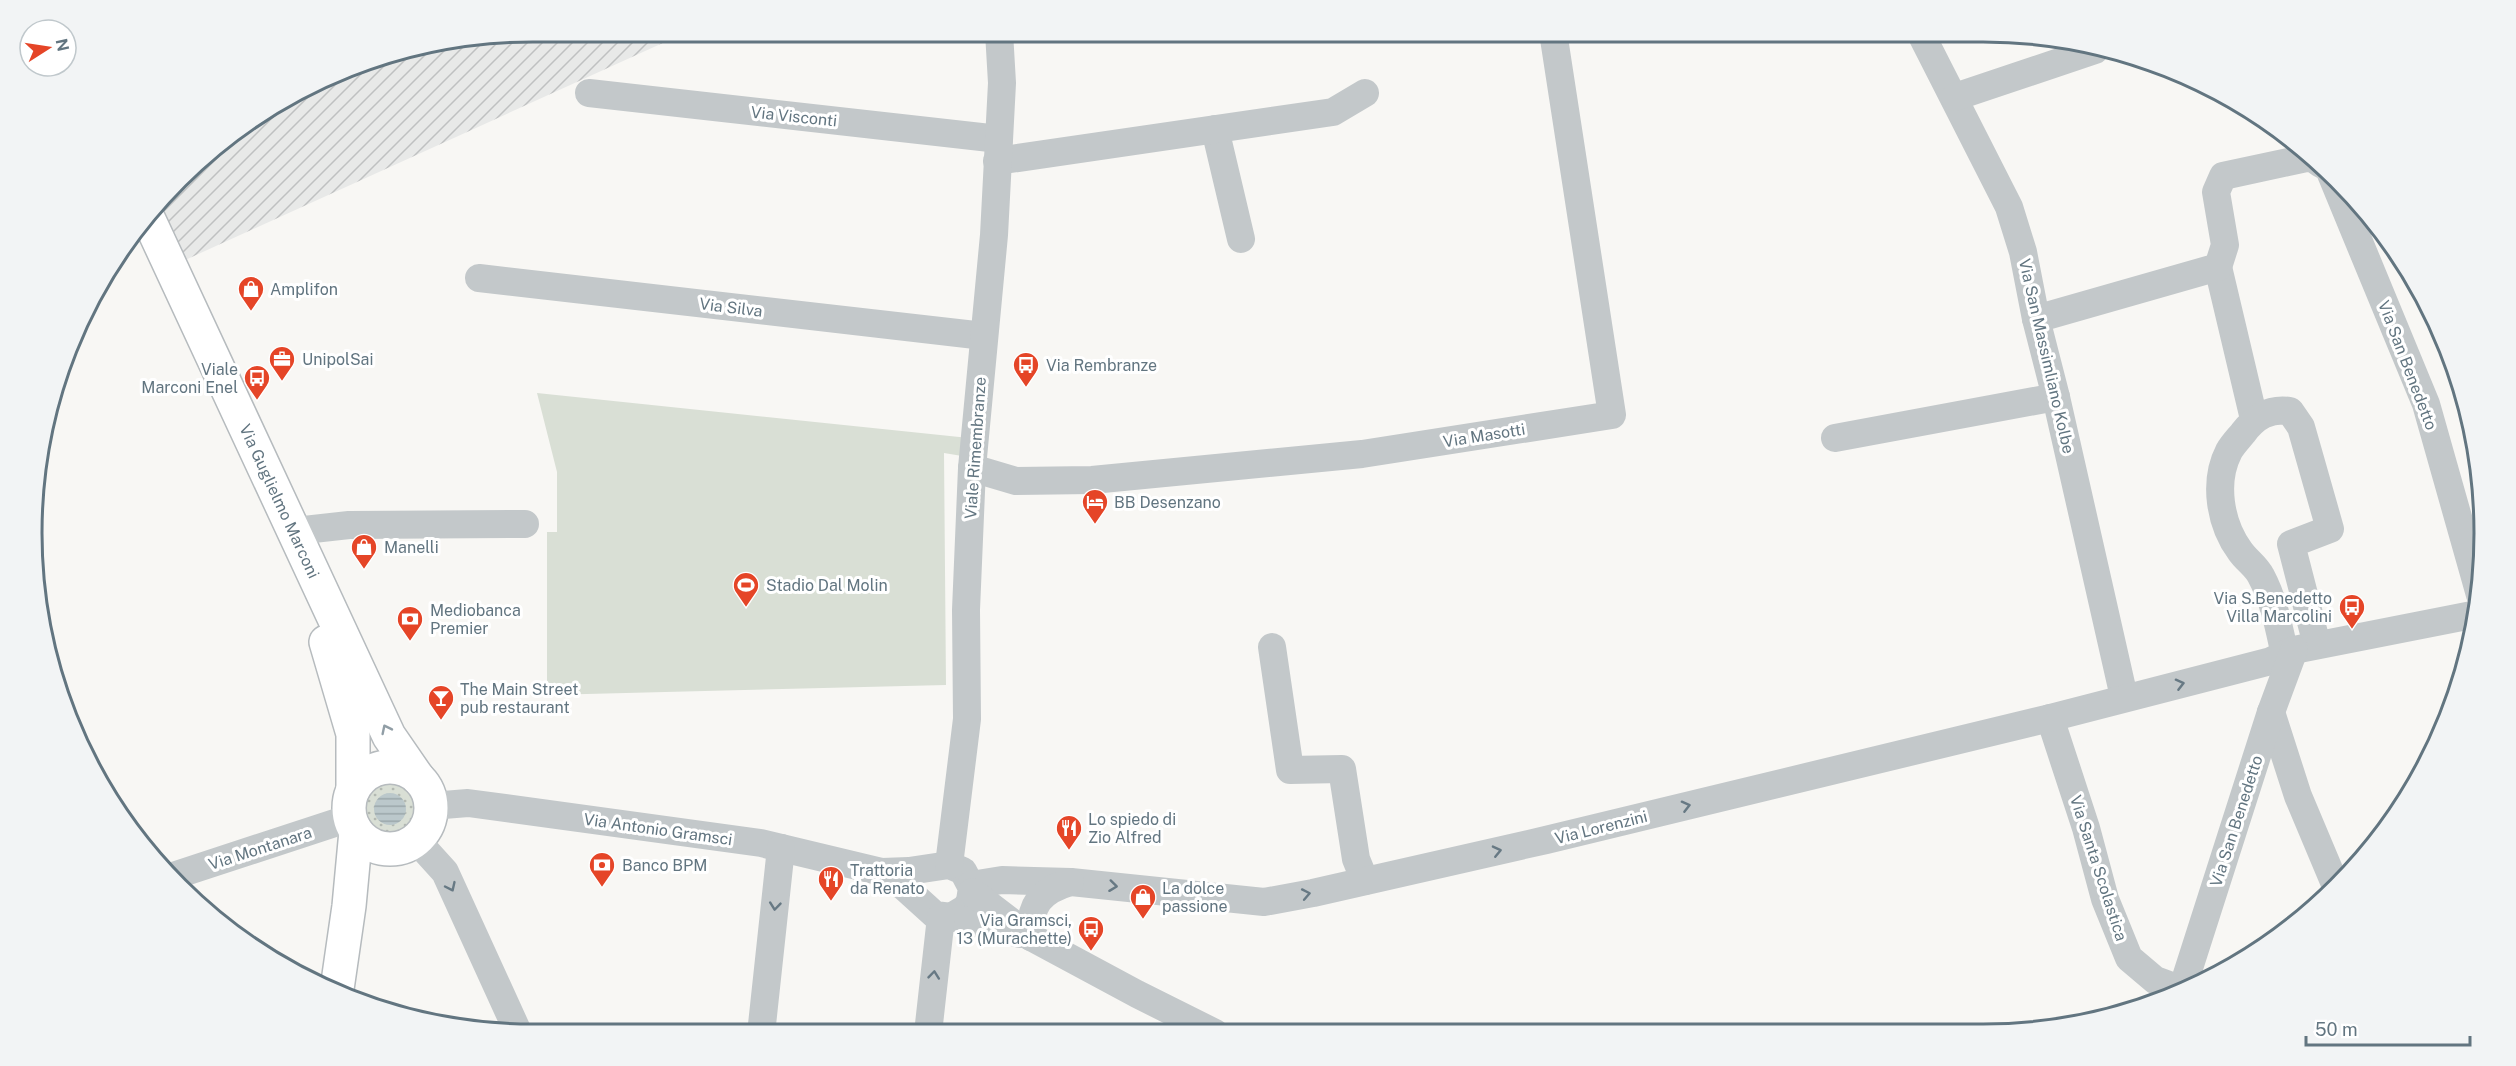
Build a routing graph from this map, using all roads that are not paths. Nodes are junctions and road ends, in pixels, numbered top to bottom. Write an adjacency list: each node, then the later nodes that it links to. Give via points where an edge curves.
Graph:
1 (1000, 42): 9 (street, Viale Rimembranze, via 1002,84)
2 (1555, 42): 22 (street, Via Masotti, via 1612,415 1362,454 1114,478 1016,481)
3 (1925, 42): 7 (street, Via San Massimliano Kolbe)
4 (2086, 53): 7 (street)
5 (589, 93): 9 (street, Via Visconti)
6 (1365, 93): 8 (street, Via Visconti, via 1333,112)
7 (1955, 97): 17 (street, Via San Massimliano Kolbe, via 2009,207 2023,252)
8 (1215, 129): 9 (street, Via Visconti); 14 (street)
9 (998, 150): 18 (street, Viale Rimembranze)
10 (2301, 159): 15 (street, via 2223,176 2216,192 2225,245)
11 (2340, 197): 27 (street, Via San Benedetto, via 2426,404)
12 (152, 224): 24 (main road, Via Guglielmo Marconi)
13 (140, 238): 35 (main road, Via Guglielmo Marconi, via 332,656 353,734)
14 (1241, 240)
15 (2218, 267): 17 (street); 20 (street)
16 (478, 278): 18 (street, Via Silva)
17 (2036, 319): 19 (street, Via San Massimliano Kolbe)
18 (984, 336): 22 (street, Viale Rimembranze)
19 (2056, 397): 21 (street); 31 (street, Via San Massimliano Kolbe)
20 (2254, 419): 25 (street, via 2280,410 2290,411 2301,428 2330,529); 26 (street, via 2229,451 2222,476 2220,504 2228,532)
21 (1835, 438)
22 (972, 468): 38 (street, Viale Rimembranze, via 966,610 967,719)
23 (525, 524): 24 (street, via 349,525)
24 (294, 531): 34 (main road, Via Guglielmo Marconi, one-way to 24, via 389,736)
25 (2291, 544): 26 (street); 30 (street)
26 (2241, 552): 30 (street, via 2269,592)
27 (2473, 569)
28 (2467, 616): 30 (street)
29 (1272, 647): 42 (street, via 1290,770 1342,769 1356,859)
30 (2292, 653): 31 (street, Via Lorenzini, one-way to 30); 32 (street, Via San Benedetto)
31 (2124, 697): 33 (street, Via Lorenzini)
32 (2271, 712): 41 (street, via 2298,796); 48 (street, Via San Benedetto)
33 (2050, 718): 42 (street, Via Lorenzini, one-way to 33); 50 (street, Via Santa Scolastica, via 2106,899 2129,958 2155,980)
34 (425, 792): 35 (main road, via 401,769 382,768 361,780); 36 (main road, via 430,819 425,831); 37 (street, Via Antonio Gramsci, via 468,803)
35 (353, 813): 36 (main road, via 365,841 390,850); 40 (street, Via Montanara); 45 (main road, Via Guglielmo Marconi)
36 (409, 844): 45 (main road, Via Guglielmo Marconi, via 370,866); 51 (street, one-way to 51, via 445,872)
37 (781, 848): 39 (street, Via Antonio Gramsci); 52 (street, one-way to 52)
38 (942, 866): 39 (street, Via Antonio Gramsci); 44 (street, Via Antonio Gramsci, via 963,872); 46 (street, via 928,872 920,885 921,900)
39 (882, 872): 46 (street, Via Antonio Gramsci)
40 (180, 874)
41 (2332, 878)
42 (1365, 881): 43 (street, Via Lorenzini, one-way to 42, via 1264,902)
43 (1071, 882): 44 (street, Via Lorenzini, via 1002,880); 47 (street, via 1046,893 1034,906)
44 (972, 889): 46 (street, via 966,908); 47 (street, Via Antonio Gramsci)
45 (349, 906): 49 (main road, Via Guglielmo Marconi)
46 (939, 913): 47 (street, Via Antonio Gramsci); 53 (street, one-way to 46)
47 (1031, 937): 54 (street, Via Antonio Gramsci)
48 (2184, 981)
49 (338, 984)
50 (2171, 987)
51 (514, 1023)
52 (761, 1024)
53 (929, 1024)
54 (1197, 1024)

